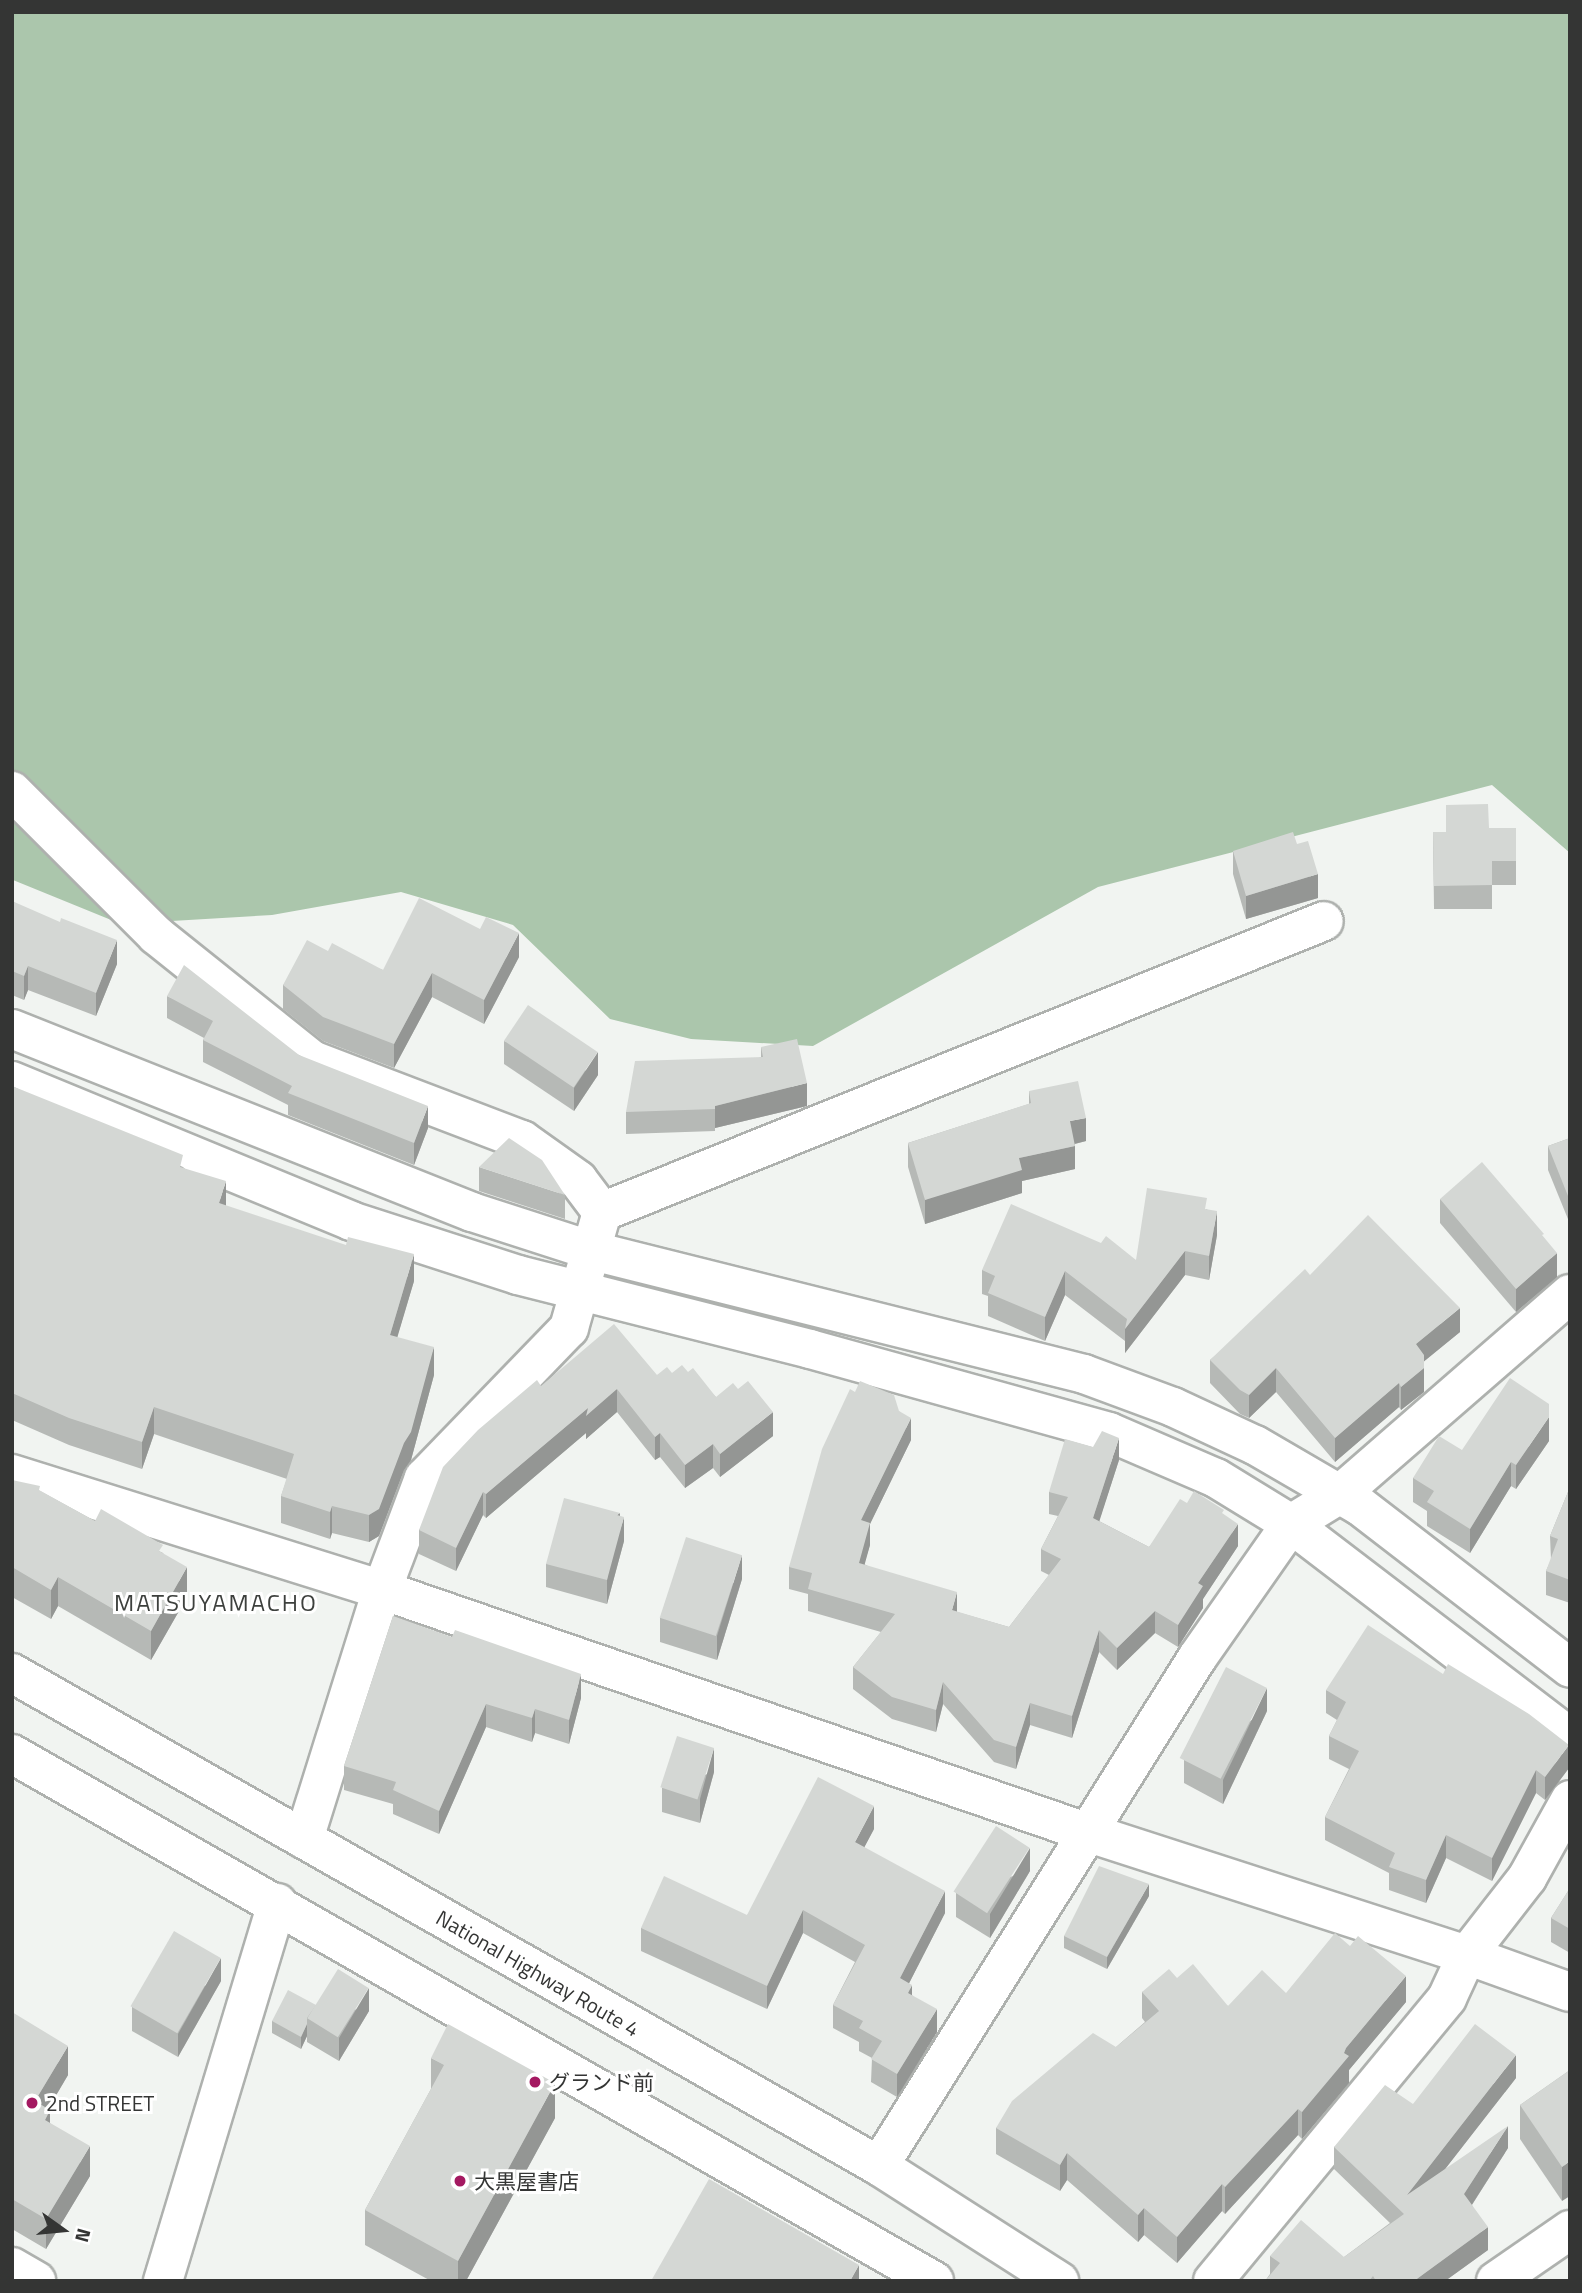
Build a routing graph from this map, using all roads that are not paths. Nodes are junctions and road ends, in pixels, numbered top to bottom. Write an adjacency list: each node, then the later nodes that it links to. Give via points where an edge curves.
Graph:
1 (12, 791): 5 (main road, via 156,935 312,1060 522,1140 578,1180)
2 (1324, 921): 5 (main road)
3 (12, 1029): 6 (main road, via 459,1208)
4 (12, 1081): 7 (main road, via 351,1221 518,1275)
5 (602, 1212): 6 (main road)
6 (593, 1251): 7 (main road); 10 (main road, via 1084,1374 1173,1407 1255,1445)
7 (581, 1289): 11 (main road, via 1109,1432 1216,1479); 12 (main road, via 569,1328 424,1478)
8 (1570, 1294): 10 (main road)
9 (12, 1474): 12 (main road)
10 (1340, 1494): 11 (main road); 13 (main road)
11 (1291, 1524): 15 (main road); 18 (main road, via 1197,1658)
12 (382, 1590): 18 (main road); 19 (main road)
13 (1570, 1668)
14 (12, 1673): 19 (main road, National Highway Route 4)
15 (1570, 1737)
16 (12, 1754): 20 (main road)
17 (1570, 1800): 21 (main road, via 1527,1878)
18 (1086, 1832): 21 (main road); 23 (main road)
19 (304, 1839): 23 (main road, National Highway Route 4)
20 (277, 1903): 25 (main road); 26 (main road)
21 (1467, 1955): 22 (main road); 28 (main road, via 1447,1998)
22 (1570, 1992)
23 (879, 2166): 27 (main road, National Highway Route 4)
24 (1570, 2230): 29 (main road)
25 (163, 2281)
26 (934, 2281)
27 (1059, 2281)
28 (1213, 2281)
29 (1496, 2281)

